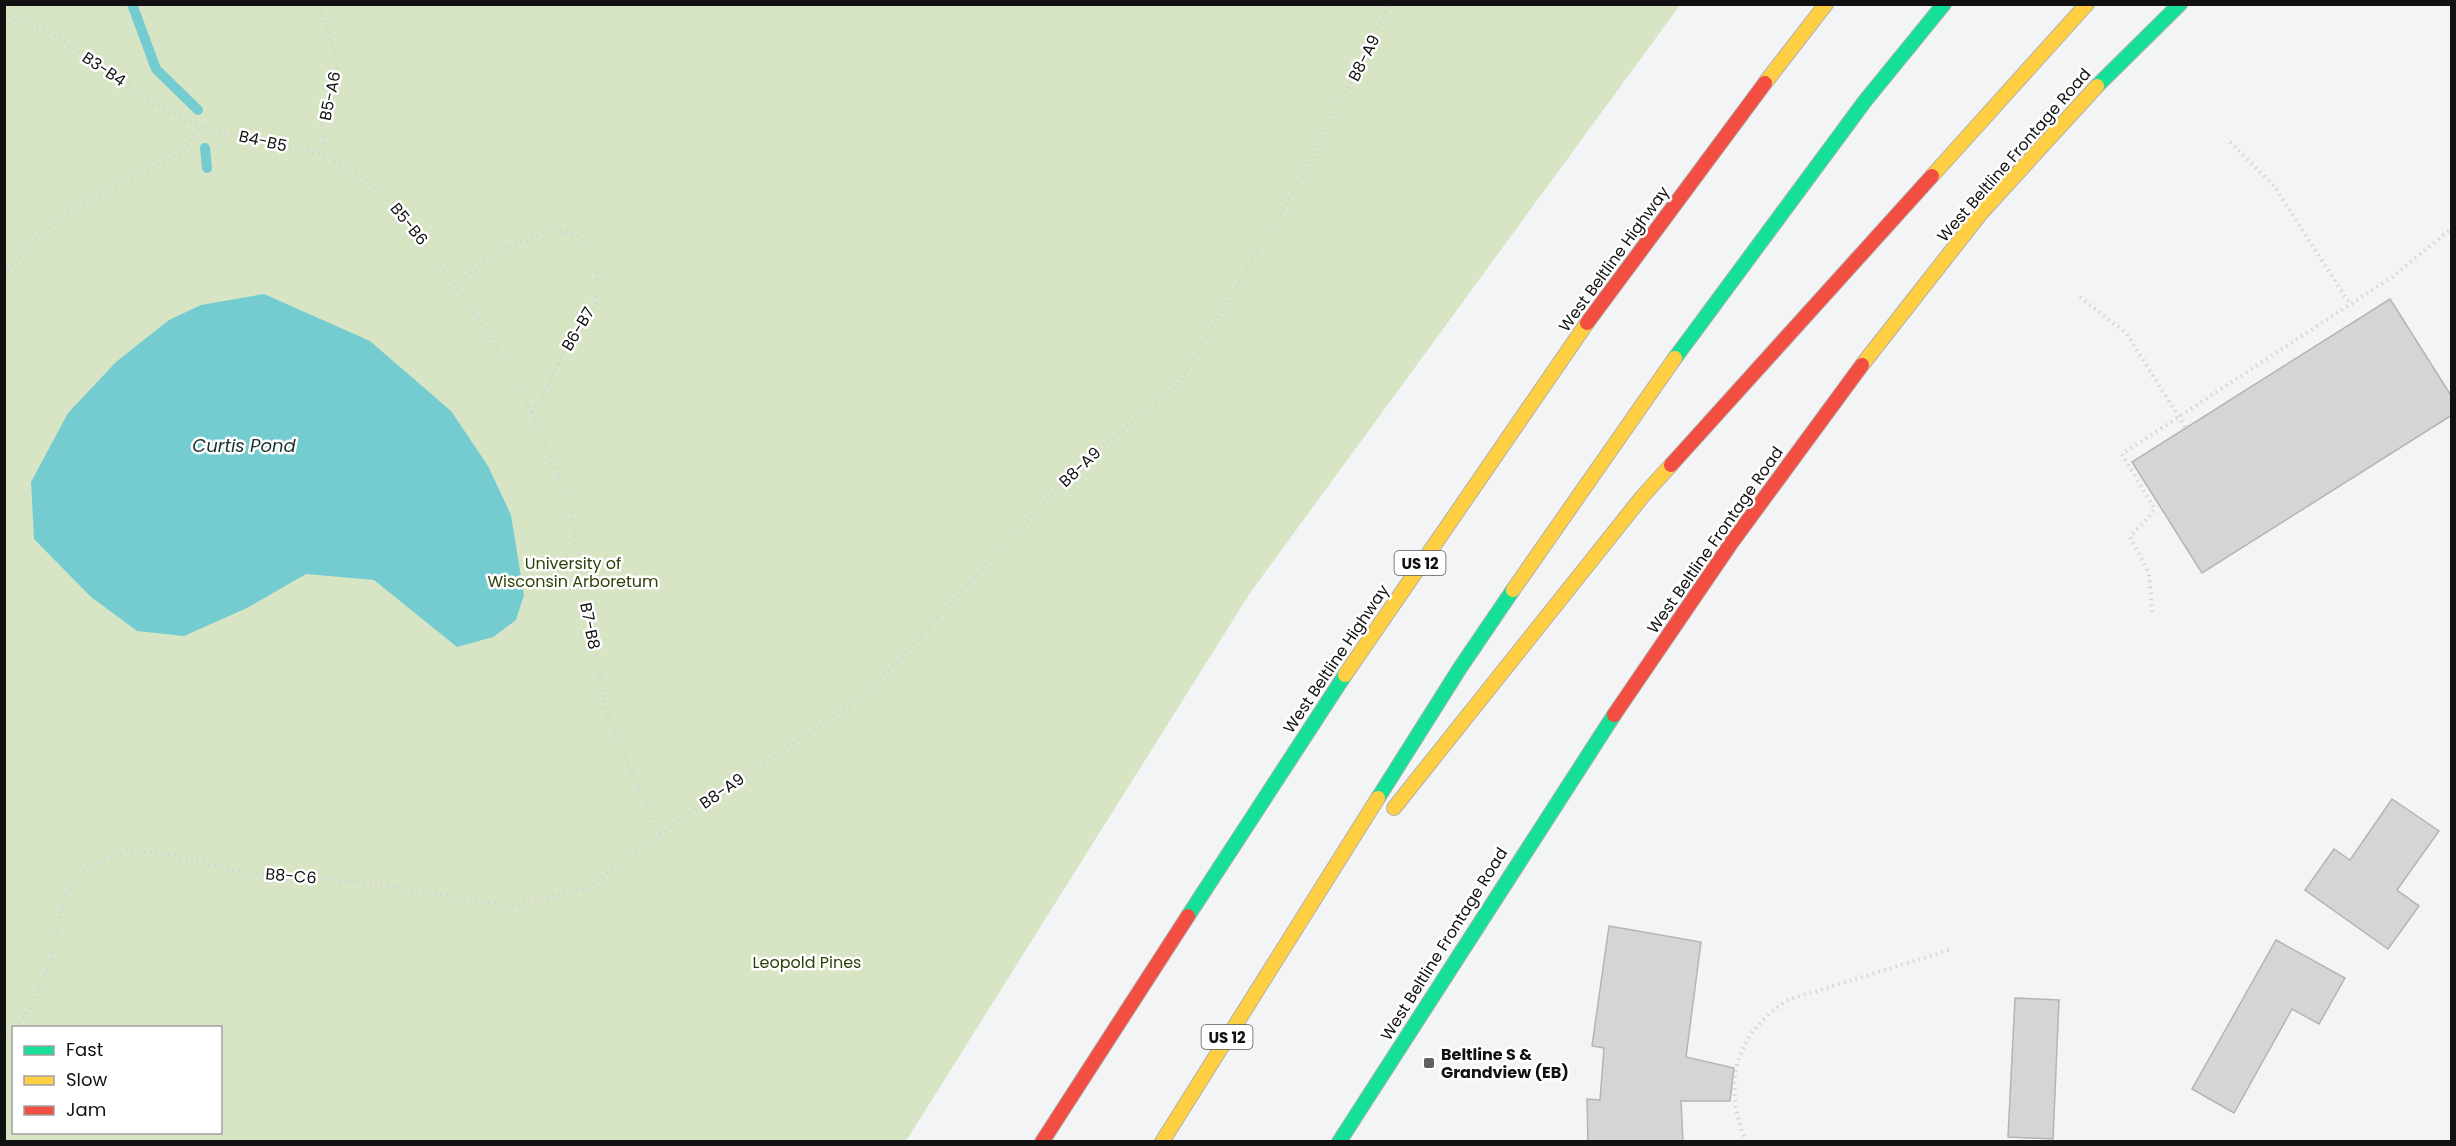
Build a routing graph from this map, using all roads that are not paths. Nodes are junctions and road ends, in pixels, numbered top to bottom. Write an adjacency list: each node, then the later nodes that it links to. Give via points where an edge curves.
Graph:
1 (1826, 4): 6 (main road, West Beltline Highway / US 12, via 1617,280 1478,476 1307,731)
2 (1944, 4): 5 (main road, US 12, via 1865,101 1635,412 1460,668)
3 (2087, 4): 5 (main road, via 1642,496)
4 (2180, 4): 8 (main road, West Beltline Frontage Road, via 2106,76 2010,180 1904,308 1804,443 1730,544 1513,865)
5 (1293, 933): 7 (main road, US 12)
6 (1042, 1142)
7 (1162, 1142)
8 (1339, 1142)

